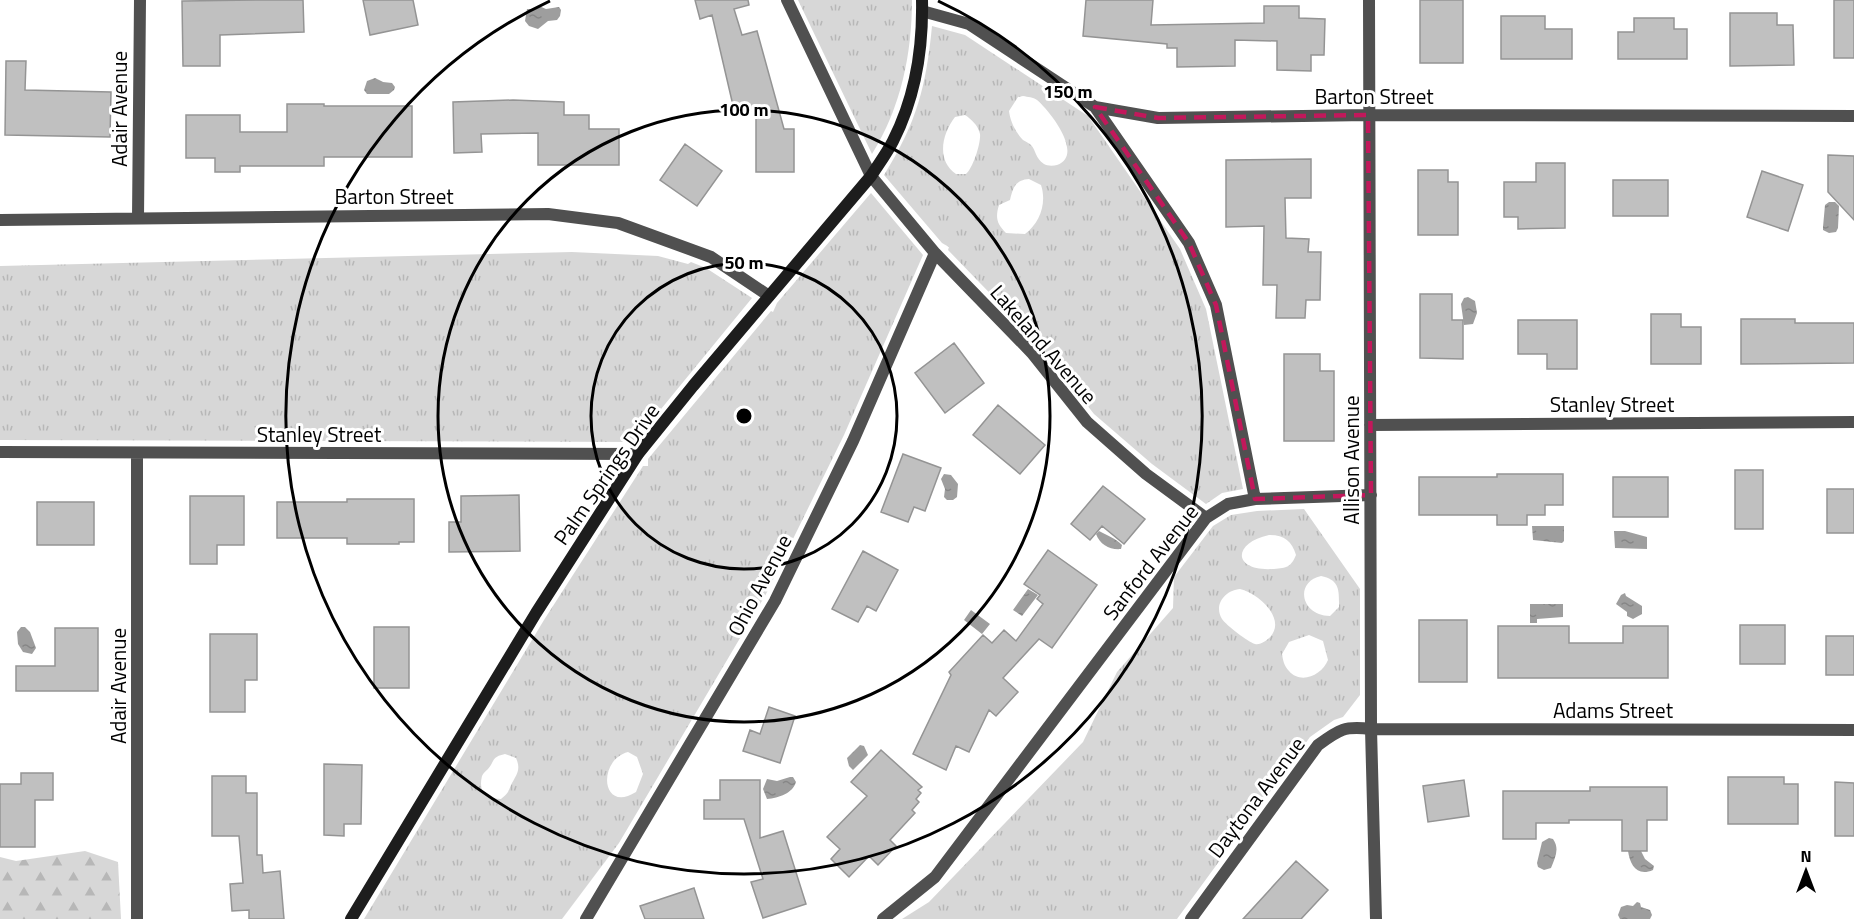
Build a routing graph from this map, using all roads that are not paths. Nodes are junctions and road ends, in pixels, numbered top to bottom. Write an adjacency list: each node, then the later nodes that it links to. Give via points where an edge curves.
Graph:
1 (140, 0): 9 (street, Adair Avenue)
2 (787, 0): 8 (street, Lakeland Avenue)
3 (1369, 0): 6 (street, Allison Avenue)
4 (922, 6): 5 (street, Barton Street, via 969,24); 8 (street, Palm Springs Drive, via 918,64 908,106)
5 (1095, 107): 6 (street, Barton Street, via 1158,118); 19 (street, via 1189,243 1216,305)
6 (1368, 115): 7 (street, Barton Street); 14 (street, Allison Avenue)
7 (1854, 116)
8 (871, 177): 11 (street, Lakeland Avenue); 12 (street, Palm Springs Drive)
9 (138, 218): 10 (street, Barton Street); 12 (street, Barton Street, via 548,214 618,223 711,257)
10 (0, 219)
11 (935, 253): 20 (street, Lakeland Avenue, via 1032,353 1087,422 1146,474); 25 (street, Ohio Avenue, via 853,441 775,601)
12 (769, 296): 17 (street, Palm Springs Drive)
13 (1854, 422): 14 (street, Stanley Street)
14 (1370, 425): 18 (street, Allison Avenue)
15 (0, 452): 16 (street, Stanley Street)
16 (137, 453): 17 (street, Stanley Street); 23 (street, Adair Avenue)
17 (638, 454): 24 (street, Palm Springs Drive, via 536,613)
18 (1371, 495): 19 (street); 21 (street, Allison Avenue)
19 (1255, 499): 20 (street, Sanford Avenue, via 1228,504)
20 (1206, 518): 26 (street, Sanford Avenue, via 935,877)
21 (1371, 729): 22 (street, Adams Street); 27 (street, Daytona Avenue, via 1339,730 1318,745); 28 (street, Allison Avenue)
22 (1854, 730)
23 (137, 919)
24 (351, 919)
25 (586, 919)
26 (883, 919)
27 (1191, 919)
28 (1376, 919)

